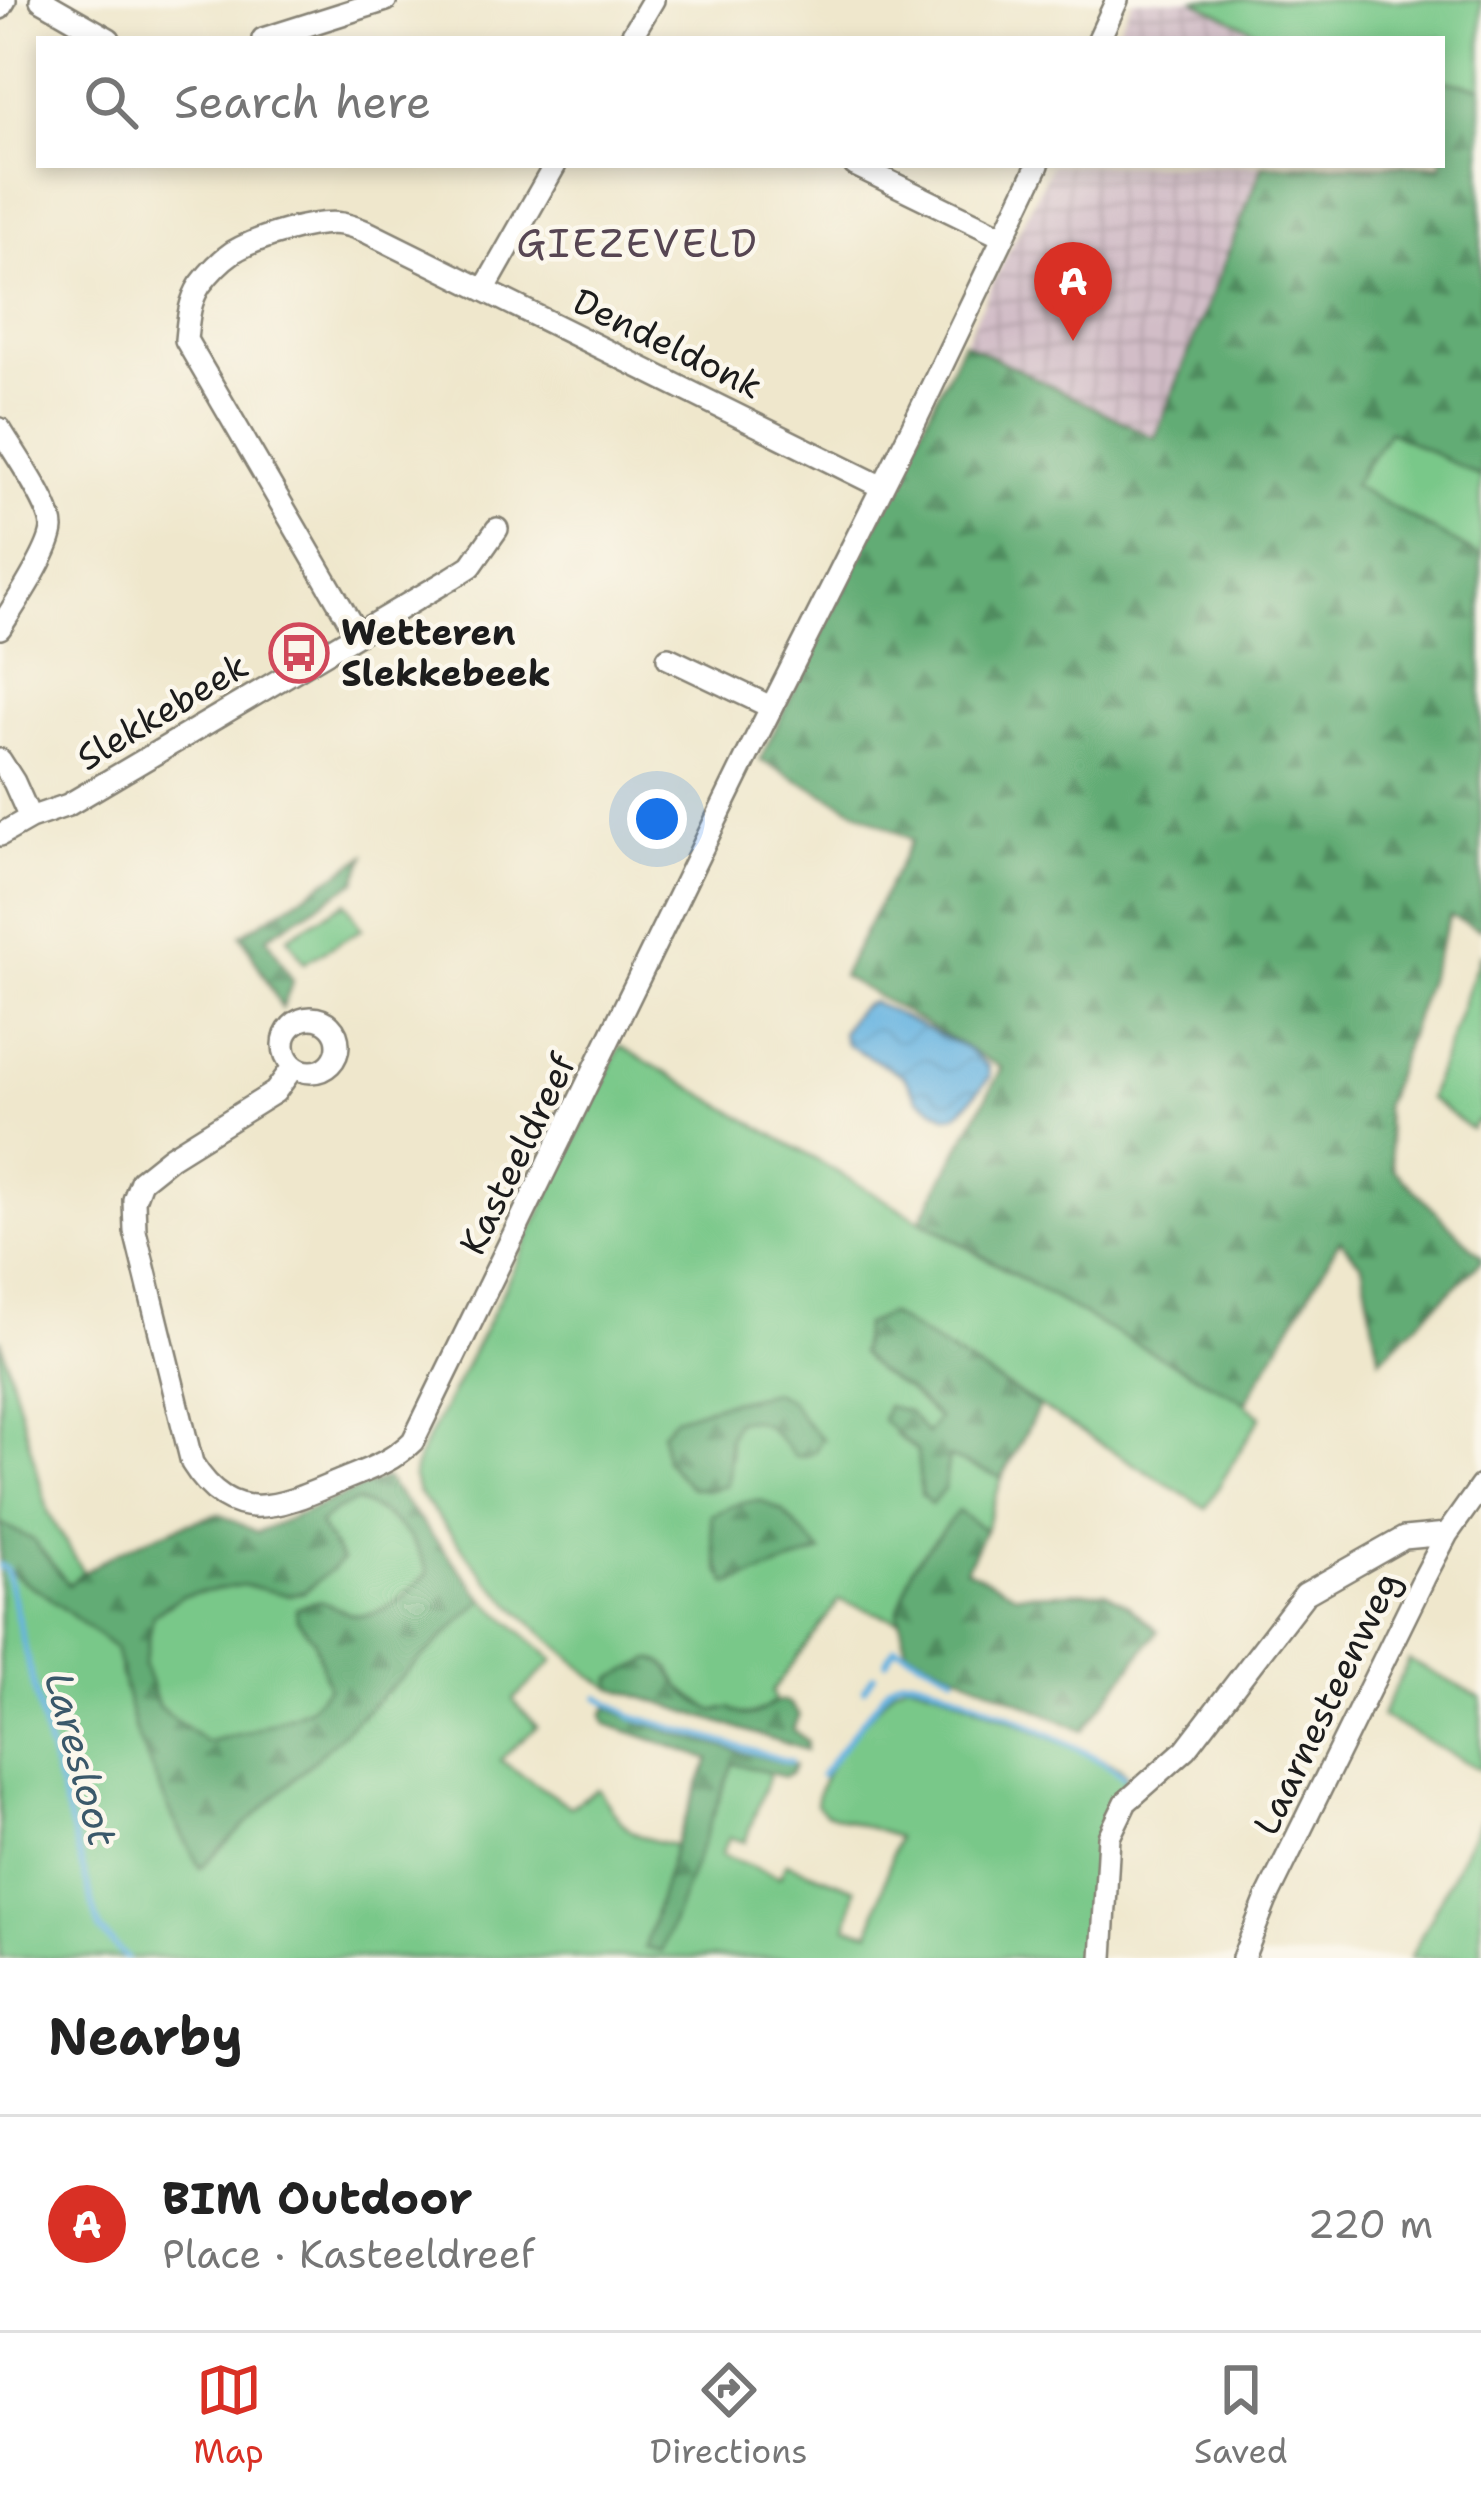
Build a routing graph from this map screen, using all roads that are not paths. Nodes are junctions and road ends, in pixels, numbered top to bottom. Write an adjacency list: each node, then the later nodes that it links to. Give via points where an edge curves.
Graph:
1 (5, 0): 6 (street)
2 (41, 0): 7 (street)
3 (386, 0): 8 (street)
4 (653, 0): 9 (street)
5 (1118, 0): 10 (street)
6 (0, 8)
7 (104, 36)
8 (272, 36)
9 (632, 36)
10 (1100, 36)
11 (553, 168): 15 (street)
12 (861, 168): 14 (street)
13 (1037, 168): 14 (street, Kasteeldreef)
14 (1003, 237): 17 (street, Kasteeldreef)
15 (484, 290): 17 (street, Dendeldonk); 20 (street, Dendeldonk, via 369,233 326,224 234,252 197,289 186,340)
16 (0, 429): 19 (street, via 52,530)
17 (882, 487): 22 (street, Kasteeldreef)
18 (497, 529): 20 (street, Slekkebeek, via 471,566)
19 (0, 628)
20 (357, 634): 24 (street, Slekkebeek, via 68,805)
21 (668, 658): 22 (street)
22 (771, 707): 26 (street, Kasteeldreef, via 413,1441 389,1462 283,1505 249,1506 222,1497 192,1463 134,1200 142,1180 275,1092)
23 (0, 760): 24 (street)
24 (30, 818): 25 (street, Slekkebeek)
25 (0, 835)
26 (294, 1066)
27 (1481, 1486): 28 (street, Laarnesteenweg)
28 (1447, 1534): 29 (street, via 1404,1538 1305,1594 1186,1749 1126,1802 1109,1837); 30 (street, Laarnesteenweg)
29 (1102, 1958)
30 (1244, 1958)

